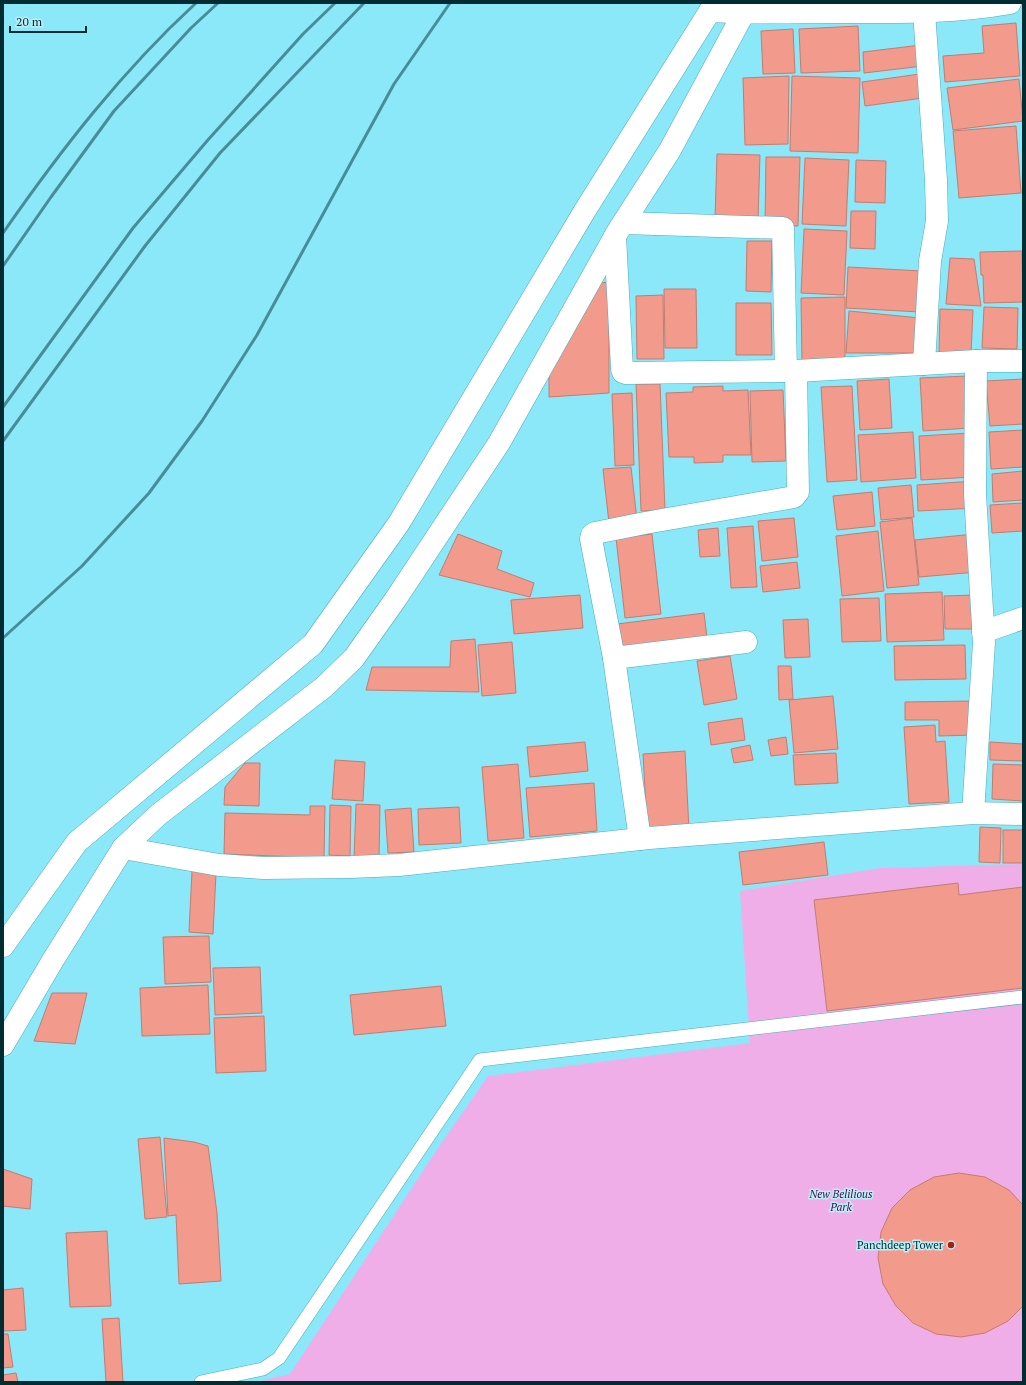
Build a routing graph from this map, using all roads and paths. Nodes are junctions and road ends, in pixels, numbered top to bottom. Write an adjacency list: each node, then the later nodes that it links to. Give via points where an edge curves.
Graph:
1 (997, 4): 4 (street)
2 (712, 7): 3 (street); 18 (street, via 580,219 399,523 313,644 77,842)
3 (746, 8): 4 (street); 5 (street, via 670,150)
4 (924, 12): 8 (street, via 937,221 930,261)
5 (619, 230): 9 (street, via 782,228); 9 (street, via 623,372); 17 (street, via 499,443 354,658 324,687 158,815)
6 (976, 361): 7 (street); 8 (street); 11 (street, via 975,494)
7 (1023, 361)
8 (924, 364): 9 (street)
9 (791, 371): 13 (street, via 798,492 794,498 645,523 592,535)
10 (1023, 618): 11 (street)
11 (983, 632): 14 (street)
12 (746, 642): 13 (street)
13 (614, 658): 16 (street)
14 (973, 813): 15 (street); 16 (street)
15 (1023, 814)
16 (640, 839): 17 (street, via 399,865 309,869 219,865)
17 (123, 848): 20 (street)
18 (3, 946)
19 (1023, 997): 21 (lane, via 480,1060 279,1358 263,1369)
20 (3, 1045)
21 (200, 1382)

